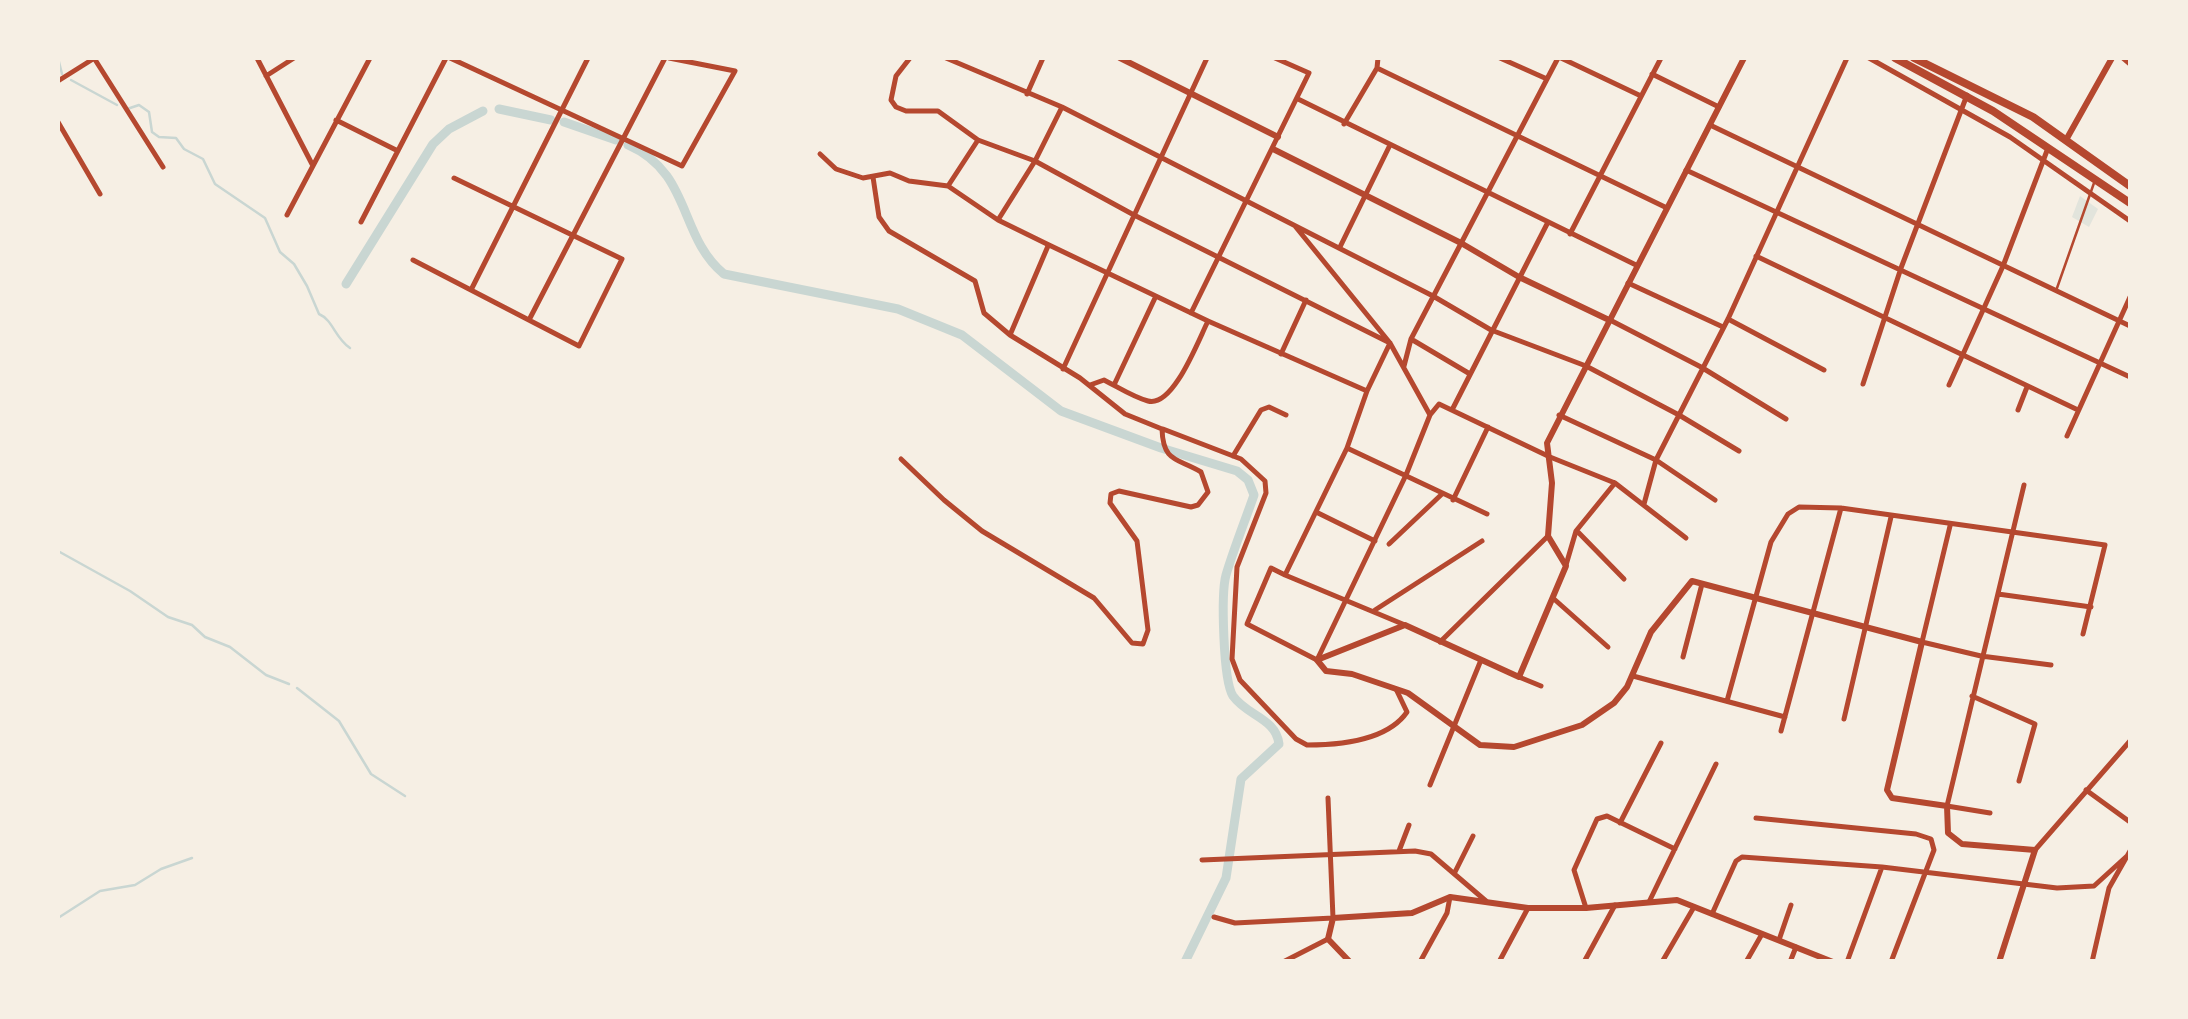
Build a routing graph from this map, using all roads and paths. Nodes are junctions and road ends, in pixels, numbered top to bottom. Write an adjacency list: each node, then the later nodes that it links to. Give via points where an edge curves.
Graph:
1 (95, 58): 30 (street); 59 (street)
2 (257, 58): 28 (street)
3 (294, 58): 28 (street)
4 (370, 58): 40 (street)
5 (448, 58): 39 (street); 52 (street)
6 (588, 58): 39 (street)
7 (667, 58): 45 (street); 45 (street, via 735,71 682,166)
8 (910, 58): 47 (street, via 896,76 896,107 938,111)
9 (946, 58): 31 (street)
10 (1043, 58): 31 (street)
11 (1120, 58): 32 (street)
12 (1207, 58): 32 (street)
13 (1275, 58): 35 (street, via 1309,73)
14 (1377, 58): 26 (street)
15 (1500, 58): 29 (street)
16 (1560, 58): 29 (street); 34 (street)
17 (1661, 58): 27 (street)
18 (1744, 58): 38 (street)
19 (1847, 58): 58 (street)
20 (1869, 58): 36 (street)
21 (1894, 58): 33 (main road)
22 (1918, 58): 48 (main road)
23 (2112, 58): 48 (street)
24 (2122, 58): 25 (street)
25 (2130, 63)
26 (1376, 68): 42 (street); 44 (street)
27 (1652, 74): 34 (street); 38 (street)
28 (266, 76): 57 (street)
29 (1547, 79): 44 (street)
30 (58, 81)
31 (1027, 94): 37 (street)
32 (1189, 95): 46 (street); 54 (street)
33 (1967, 95): 36 (street); 50 (main road)
34 (1641, 96): 61 (street)
35 (1298, 99): 42 (street); 46 (street)
36 (1960, 106): 55 (street); 82 (street)
37 (1062, 107): 54 (street); 56 (street)
38 (1719, 107): 43 (street)
39 (562, 110): 45 (street); 73 (street)
40 (336, 120): 52 (street); 57 (street)
41 (58, 122): 69 (street)
42 (1344, 124): 49 (street)
43 (1710, 125): 58 (street); 60 (street)
44 (1517, 133): 61 (street); 68 (street)
45 (626, 137): 85 (street)
46 (1278, 138): 51 (street)
47 (978, 140): 56 (street); 65 (street)
48 (2066, 140): 66 (main road)
49 (1390, 146): 68 (street); 70 (street)
50 (2049, 146): 55 (street); 64 (main road)
51 (1273, 149): 70 (street); 71 (street)
52 (398, 151): 80 (street)
53 (820, 154): 62 (street, via 836,170)
54 (1161, 158): 71 (street); 77 (street)
55 (2042, 158): 67 (street); 93 (street)
56 (1035, 161): 77 (street); 78 (street)
57 (312, 164): 76 (street)
58 (1796, 166): 75 (street); 82 (street)
59 (163, 168)
60 (1686, 170): 74 (street); 75 (street)
61 (1601, 174): 74 (street); 84 (street)
62 (873, 176): 65 (street, via 890,172); 115 (street, via 878,217 888,231 975,281 984,313)
63 (454, 178): 73 (street)
64 (2097, 178): 67 (lane); 72 (main road)
65 (948, 186): 78 (street)
66 (2130, 186)
67 (2089, 190): 79 (street); 99 (lane)
68 (1487, 192): 81 (street); 86 (street)
69 (100, 194)
70 (1364, 197): 86 (street); 88 (street)
71 (1247, 202): 83 (street); 90 (street)
72 (2130, 203)
73 (513, 208): 85 (street); 98 (street)
74 (1667, 208): 92 (street)
75 (1776, 212): 89 (street); 94 (street)
76 (287, 215)
77 (1134, 215): 90 (street); 95 (street)
78 (998, 220): 87 (street)
79 (2130, 220)
80 (361, 222)
81 (1548, 224): 84 (street); 96 (street)
82 (1917, 224): 93 (street); 94 (street)
83 (1296, 226): 88 (street); 117 (street)
84 (1570, 234): 92 (street)
85 (571, 236): 108 (street); 108 (street, via 622,259 579,346)
86 (1460, 243): 96 (street); 100 (street)
87 (1048, 245): 95 (street); 115 (street)
88 (1340, 248): 100 (street)
89 (1756, 256): 106 (street); 107 (street)
90 (1219, 258): 103 (street); 105 (street)
91 (413, 260): 98 (street)
92 (1636, 266): 97 (street)
93 (2003, 266): 99 (street); 104 (street)
94 (1901, 268): 104 (street); 107 (street)
95 (1107, 272): 101 (street); 124 (street)
96 (1519, 278): 109 (street); 114 (street)
97 (1628, 283): 109 (street); 113 (street)
98 (471, 290): 108 (street)
99 (2057, 290): 111 (street)
100 (1433, 296): 114 (street); 116 (street)
101 (1156, 297): 105 (street); 130 (street)
102 (2130, 298): 111 (street)
103 (1306, 300): 117 (street); 118 (street)
104 (1985, 310): 119 (street); 120 (street)
105 (1191, 313): 110 (street)
106 (1728, 319): 113 (street); 125 (street)
107 (1884, 319): 119 (street); 128 (street)
108 (530, 320)
109 (1609, 320): 122 (street); 123 (street)
110 (1208, 321): 118 (street); 130 (street, via 1162,401)
111 (2122, 322): 112 (street); 120 (street)
112 (2130, 326)
113 (1724, 327): 123 (street)
114 (1491, 330): 122 (street); 126 (street)
115 (1010, 335): 124 (street)
116 (1411, 339): 121 (street); 126 (street)
117 (1390, 344): 121 (street); 133 (street)
118 (1281, 354): 133 (street)
119 (1963, 357): 131 (street); 132 (street)
120 (2101, 365): 127 (street); 136 (street)
121 (1404, 366): 138 (street)
122 (1586, 366): 139 (street); 140 (street)
123 (1701, 367): 139 (street); 141 (street)
124 (1063, 369): 129 (street)
125 (1824, 370)
126 (1470, 374): 134 (street)
127 (2130, 377)
128 (1863, 384)
129 (1090, 385): 130 (street); 143 (street, via 1125,414)
130 (1114, 385)
131 (1949, 385)
132 (2027, 387): 135 (street); 136 (street)
133 (1367, 391): 145 (street)
134 (1452, 410): 138 (street, via 1438,404); 142 (street)
135 (2018, 410)
136 (2078, 410): 144 (street)
137 (1286, 414): 147 (street, via 1261,410)
138 (1430, 415): 151 (street)
139 (1679, 415): 146 (street); 150 (street)
140 (1559, 416): 148 (street, via 1547,443); 150 (street)
141 (1786, 418)
142 (1488, 427): 148 (street); 155 (street)
143 (1162, 429): 147 (street); 149 (street, via 1168,455 1204,476 1208,492 1192,507 1111,494 1110,504 1137,541 1148,630 1143,644 1124,636 1094,598 982,530)
144 (2067, 436)
145 (1347, 448): 151 (street); 159 (street)
146 (1739, 451)
147 (1233, 456): 195 (street, via 1260,473 1266,493 1236,567 1232,659 1240,680 1306,746 1375,736 1400,722 1407,712)
148 (1550, 457): 152 (street); 165 (street)
149 (902, 458)
150 (1656, 460): 156 (street); 157 (street)
151 (1406, 475): 154 (street); 167 (street)
152 (1615, 483): 157 (street); 163 (street)
153 (2024, 484): 164 (street)
154 (1442, 494): 155 (street); 169 (street)
155 (1452, 500): 160 (street)
156 (1715, 500)
157 (1644, 504): 166 (street)
158 (1841, 508): 161 (street); 177 (street, via 1799,507 1788,514 1771,542); 180 (street)
159 (1316, 512): 167 (street); 171 (street)
160 (1487, 514)
161 (1891, 516): 162 (street); 182 (street)
162 (1950, 526): 164 (street); 185 (street)
163 (1576, 531): 170 (street); 172 (street)
164 (2012, 534): 174 (street); 178 (street, via 2105,546)
165 (1548, 536): 170 (street); 184 (street)
166 (1686, 538)
167 (1375, 541): 176 (street)
168 (1482, 541): 179 (street)
169 (1389, 544)
170 (1566, 566): 175 (street)
171 (1285, 575): 176 (street); 189 (street, via 1271,568 1247,624)
172 (1624, 579)
173 (1702, 584): 177 (street); 188 (street); 192 (street, via 1692,582 1651,632)
174 (1998, 594): 178 (street); 187 (street)
175 (1554, 599): 186 (street); 193 (street)
176 (1348, 600): 179 (street); 189 (street)
177 (1757, 600): 180 (street); 197 (street)
178 (2091, 607): 183 (street)
179 (1374, 610): 181 (street)
180 (1812, 614): 182 (street); 198 (street)
181 (1405, 625): 184 (street); 189 (street)
182 (1866, 627): 185 (street); 199 (street)
183 (2083, 634)
184 (1440, 642): 190 (street)
185 (1922, 642): 187 (street); 209 (street, via 1887,790 1892,798)
186 (1608, 647)
187 (1982, 656): 191 (street); 196 (street)
188 (1683, 657)
189 (1317, 660): 195 (street, via 1326,671)
190 (1481, 660): 193 (street); 200 (street)
191 (2051, 664)
192 (1632, 676): 197 (street); 200 (street, via 1601,713 1530,742 1490,748)
193 (1518, 677): 194 (street)
194 (1541, 686)
195 (1396, 689): 200 (street)
196 (1972, 696): 205 (street, via 2035,724); 209 (street)
197 (1727, 702): 198 (street)
198 (1784, 717): 201 (street)
199 (1844, 719)
200 (1454, 726): 206 (street)
201 (1781, 731)
202 (2130, 741): 207 (street)
203 (1661, 743): 212 (street)
204 (1716, 764): 216 (street)
205 (2019, 781)
206 (1430, 785)
207 (2086, 790): 213 (street); 217 (street)
208 (1328, 798): 219 (street)
209 (1946, 806): 210 (street); 217 (street, via 1948,833 1962,844)
210 (1990, 813)
211 (1756, 818): 224 (street, via 1916,834 1931,839 1934,850)
212 (1620, 822): 216 (street); 233 (street, via 1597,819 1575,862)
213 (2130, 822)
214 (1409, 824): 218 (street)
215 (1473, 836): 223 (street)
216 (1675, 849): 228 (street)
217 (2035, 850): 225 (street)
218 (1400, 851): 219 (street); 223 (street, via 1431,854)
219 (1329, 852): 221 (street); 236 (street)
220 (2129, 853): 225 (street, via 2094,886); 253 (street, via 2109,888)
221 (1202, 860)
222 (1882, 866): 224 (street); 234 (street, via 1742,857); 250 (street)
223 (1455, 872): 227 (street)
224 (1926, 872): 225 (street); 251 (street)
225 (2026, 885): 252 (street)
226 (1450, 898): 227 (street); 236 (street, via 1412,914); 243 (street)
227 (1486, 901): 232 (street)
228 (1648, 902): 230 (street); 231 (street)
229 (1791, 905): 239 (street)
230 (1615, 906): 233 (street); 245 (street)
231 (1694, 906): 234 (street); 246 (street)
232 (1528, 908): 233 (street); 244 (street)
233 (1586, 908)
234 (1712, 914): 237 (street)
235 (1214, 917): 236 (street)
236 (1334, 918): 238 (street)
237 (1762, 933): 239 (street); 247 (street)
238 (1328, 939): 241 (street); 242 (street)
239 (1779, 940): 240 (street)
240 (1796, 946): 248 (street); 249 (street)
241 (1283, 962)
242 (1350, 962)
243 (1420, 962)
244 (1500, 962)
245 (1584, 962)
246 (1662, 962)
247 (1746, 962)
248 (1790, 962)
249 (1834, 962)
250 (1847, 962)
251 (1891, 962)
252 (1999, 962)
253 (2092, 962)

